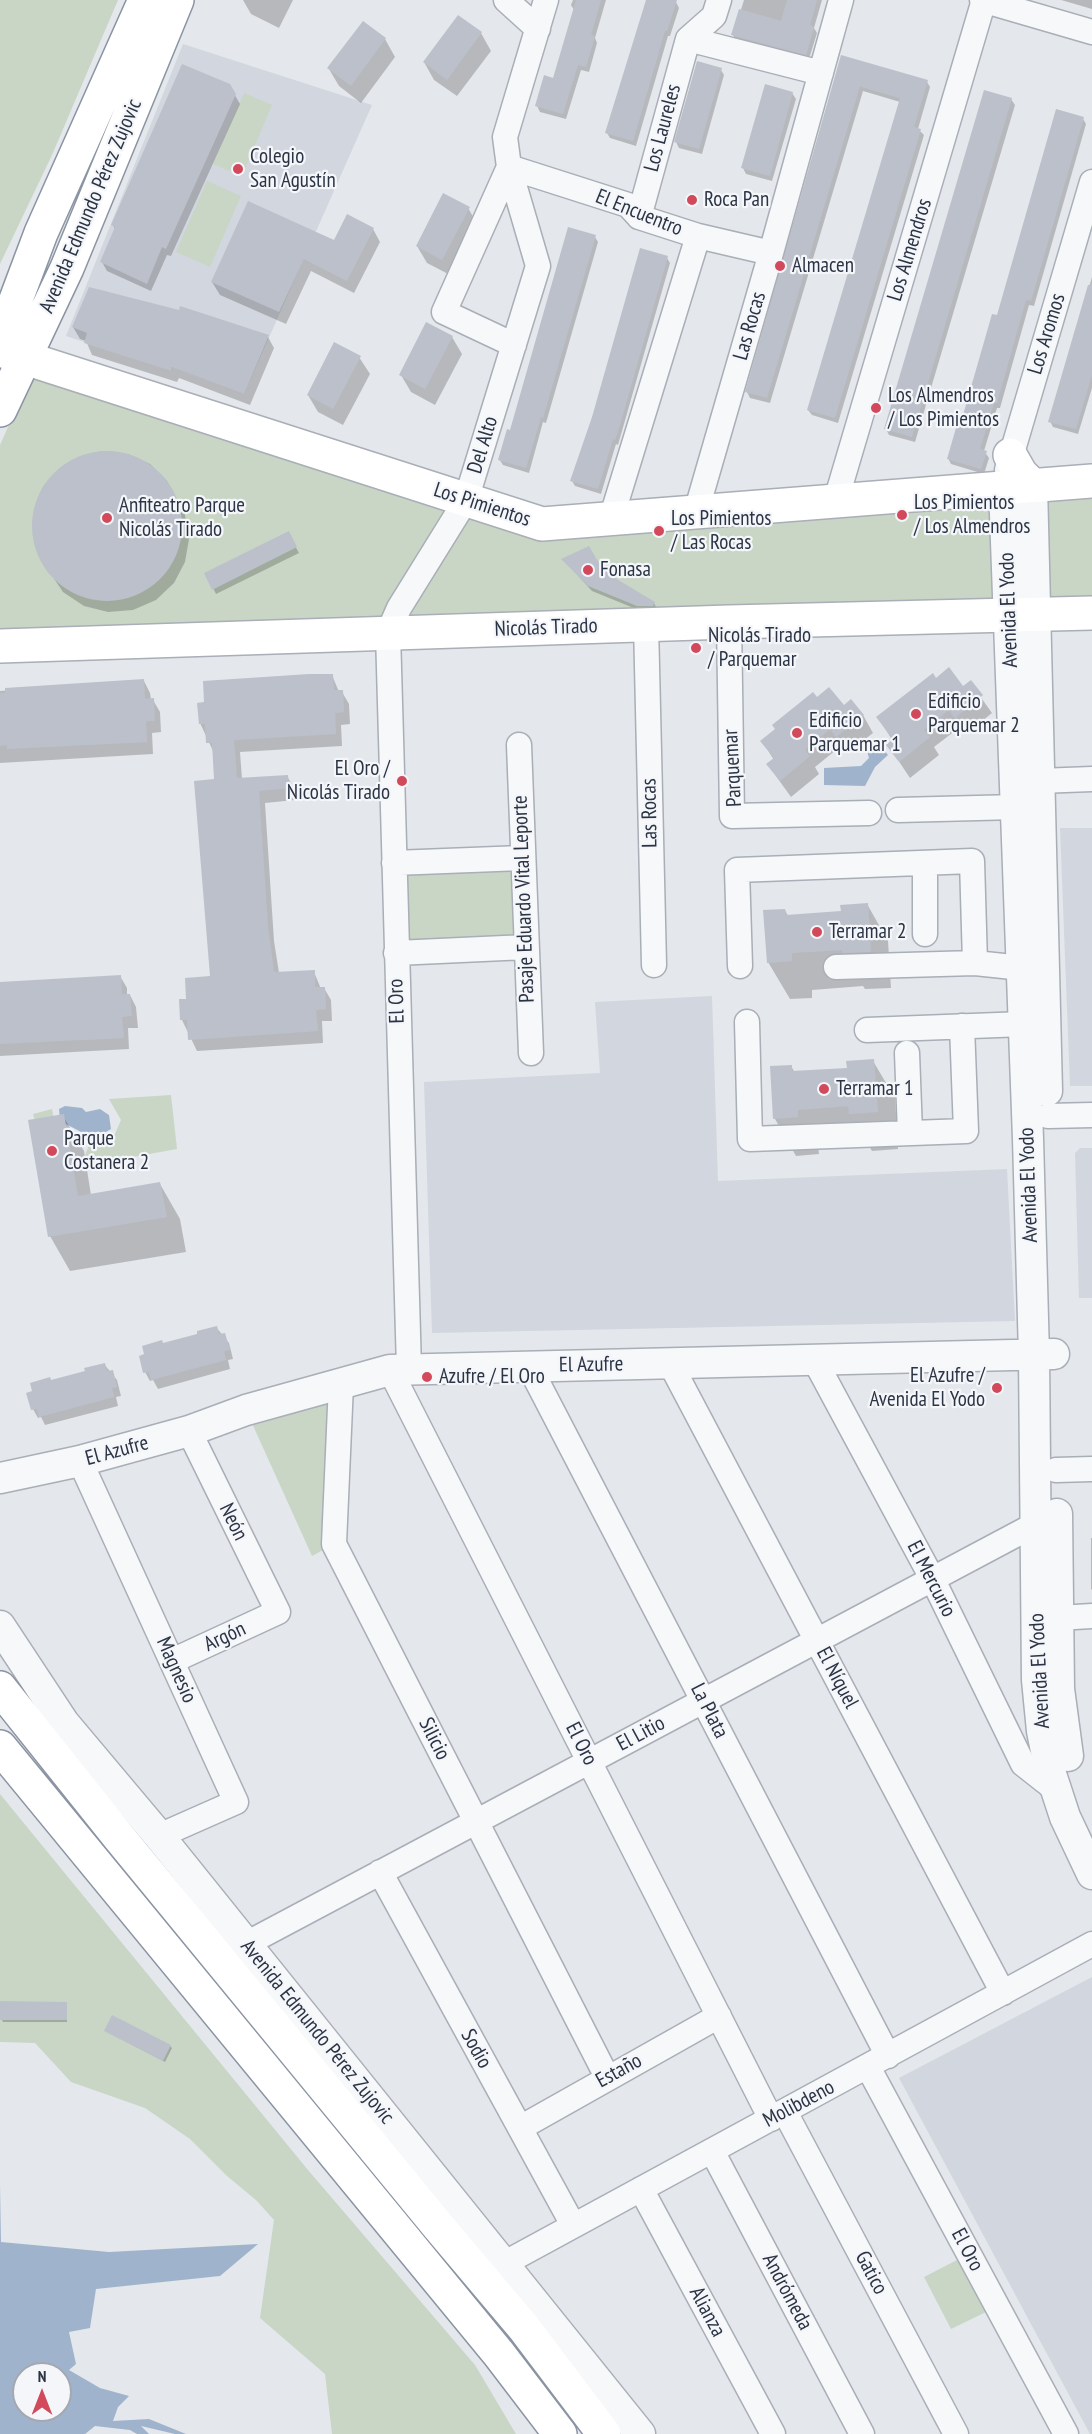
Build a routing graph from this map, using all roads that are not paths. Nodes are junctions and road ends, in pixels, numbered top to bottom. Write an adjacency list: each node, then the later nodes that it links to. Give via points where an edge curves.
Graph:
1 (506, 0): 7 (street)
2 (546, 0): 7 (street, Del Alto)
3 (720, 0): 9 (street, via 714,16)
4 (841, 0): 10 (street, Las Rocas)
5 (984, 0): 8 (street); 23 (street, Los Almendros)
6 (168, 3): 17 (main road, Avenida Edmundo Pérez Zujovic, via 40,233)
7 (538, 29): 11 (street, Del Alto, via 505,137)
8 (1092, 32)
9 (688, 39): 10 (street); 13 (street, Los Laureles)
10 (820, 73): 15 (street, Las Rocas)
11 (509, 167): 13 (street, El Encuentro, via 628,205); 16 (street, Del Alto, via 538,266); 16 (street, via 444,312)
12 (1092, 182): 19 (street, Los Aromos)
13 (639, 218): 14 (street, El Encuentro)
14 (698, 236): 15 (street, El Encuentro); 25 (street)
15 (771, 253): 24 (street, Las Rocas)
16 (514, 345): 22 (street, Del Alto)
17 (8, 350): 18 (main road, Avenida Edmundo Pérez Zujovic); 22 (main road, Los Pimientos)
18 (0, 410)
19 (1010, 455): 21 (main road, via 1021,474)
20 (1092, 481): 21 (main road, Los Pimientos)
21 (1018, 486): 23 (main road, Los Pimientos); 27 (street, Avenida El Yodo)
22 (466, 500): 25 (main road, Los Pimientos, via 542,524); 30 (street, Del Alto, via 399,608)
23 (836, 500): 24 (main road, Los Pimientos)
24 (696, 512): 25 (main road, Los Pimientos)
25 (611, 519)
26 (1092, 613): 27 (main road, Nicolás Tirado)
27 (1022, 615): 28 (main road, Nicolás Tirado); 34 (street, Avenida El Yodo); 35 (street, Avenida El Yodo)
28 (729, 622): 29 (main road, Nicolás Tirado); 37 (street, Parquemar, via 732,816)
29 (646, 624): 30 (main road, Nicolás Tirado); 45 (street, Las Rocas)
30 (388, 633): 31 (main road, Nicolás Tirado); 39 (street, El Oro)
31 (0, 646)
32 (519, 745): 38 (street, Pasaje Eduardo Vital Leporte)
33 (1092, 779): 34 (street)
34 (1039, 781): 56 (street, Avenida El Yodo)
35 (1017, 807): 36 (street); 48 (street, Avenida El Yodo)
36 (898, 810)
37 (869, 813)
38 (522, 858): 39 (street); 42 (street, Pasaje Eduardo Vital Leporte)
39 (394, 863): 43 (street, El Oro)
40 (925, 863): 41 (street); 44 (street, via 972,861); 46 (street, via 737,870)
41 (925, 934)
42 (525, 948): 43 (street); 53 (street, Pasaje Eduardo Vital Leporte)
43 (396, 953): 62 (street, El Oro)
44 (975, 963): 47 (street); 48 (street)
45 (654, 965)
46 (740, 966)
47 (836, 967)
48 (1022, 968): 50 (street, Avenida El Yodo)
49 (747, 1022): 57 (street, via 750,1139)
50 (1024, 1024): 51 (street); 58 (street, Avenida El Yodo)
51 (962, 1026): 52 (street); 57 (street, via 966,1131)
52 (867, 1030)
53 (531, 1053)
54 (907, 1053): 57 (street)
55 (1092, 1115): 56 (street)
56 (1048, 1116): 58 (street, Avenida El Yodo)
57 (910, 1133)
58 (1044, 1354): 59 (street, El Azufre); 67 (street, Avenida El Yodo); 69 (street, Avenida El Yodo)
59 (814, 1359): 60 (street, El Azufre); 70 (street, El Mercurio)
60 (670, 1363): 61 (street, El Azufre); 75 (street, El Níquel)
61 (529, 1366): 62 (street, El Azufre); 78 (street, La Plata)
62 (400, 1370): 63 (street, El Azufre); 80 (street, El Oro)
63 (341, 1383): 64 (street, El Azufre); 82 (street, Silicio, via 334,1544)
64 (189, 1431): 65 (street, El Azufre); 71 (street, Neón)
65 (80, 1461): 68 (street, El Azufre); 76 (street, Magnesio)
66 (1092, 1469): 67 (street)
67 (1056, 1470): 73 (street, Avenida El Yodo)
68 (4, 1480)
69 (1036, 1524): 70 (street, El Litio); 81 (street, Avenida El Yodo, via 1037,1680 1046,1752)
70 (933, 1580): 75 (street, El Litio); 81 (street, El Mercurio, via 1023,1764)
71 (278, 1612): 76 (street, Argón)
72 (1092, 1616): 73 (street)
73 (1058, 1618): 83 (street, Avenida El Yodo, via 1059,1689 1066,1752)
74 (0, 1626): 84 (street, Avenida Edmundo Pérez Zujovic, via 64,1724)
75 (817, 1641): 78 (street, El Litio); 89 (street, El Níquel)
76 (172, 1661): 84 (street, Magnesio, via 236,1802)
77 (0, 1688): 100 (main road, Avenida Edmundo Pérez Zujovic, via 524,2328)
78 (704, 1701): 80 (street, El Litio); 91 (street, La Plata)
79 (0, 1747): 99 (main road, via 499,2354)
80 (590, 1762): 82 (street, El Litio); 90 (street, El Oro)
81 (1056, 1790): 86 (street, Avenida El Yodo)
82 (476, 1822): 85 (street, El Litio); 92 (street, Silicio)
83 (1092, 1834)
84 (159, 1836): 87 (street, Avenida Edmundo Pérez Zujovic)
85 (380, 1872): 87 (street, El Litio); 94 (street, Sodio)
86 (1092, 1875)
87 (246, 1944): 98 (street, Avenida Edmundo Pérez Zujovic)
88 (1092, 1944): 89 (street, Molibdeno)
89 (1003, 1993): 91 (street, Molibdeno)
90 (718, 2016): 92 (street, Estaño); 93 (street, El Oro)
91 (878, 2061): 93 (street, Molibdeno); 105 (street, El Oro)
92 (607, 2077): 94 (street, Estaño)
93 (778, 2116): 95 (street, Molibdeno); 104 (street, Gatico)
94 (520, 2128): 97 (street, Sodio)
95 (711, 2151): 96 (street, Molibdeno); 103 (street, Andrómeda)
96 (641, 2189): 97 (street, Molibdeno); 102 (street, Alianza)
97 (573, 2225): 98 (street, Molibdeno)
98 (504, 2263): 101 (street, Avenida Edmundo Pérez Zujovic)
99 (560, 2434)
100 (604, 2434)
101 (640, 2434)
102 (773, 2434)
103 (862, 2434)
104 (956, 2434)
105 (1066, 2434)

